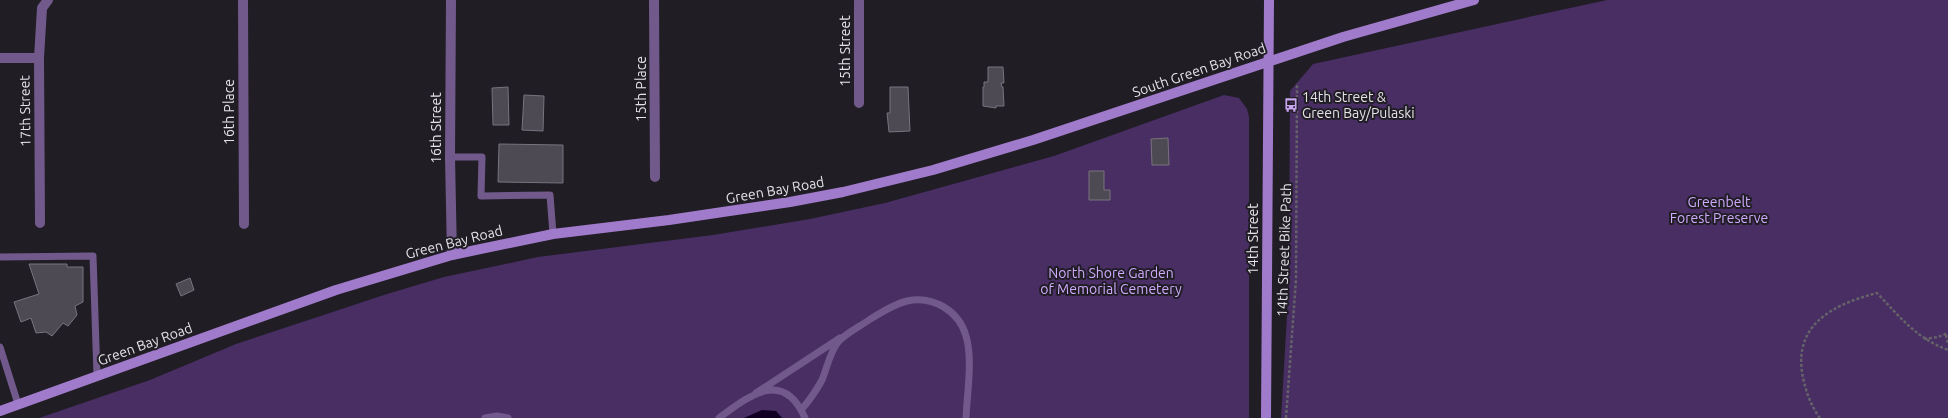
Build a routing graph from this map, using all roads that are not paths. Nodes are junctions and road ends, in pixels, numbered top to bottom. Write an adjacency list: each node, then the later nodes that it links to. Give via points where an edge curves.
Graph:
1 (48, 0): 9 (street, 17th Street, via 42,8)
2 (243, 0): 16 (street, 16th Place)
3 (451, 0): 12 (street, 16th Street)
4 (654, 0): 14 (street, 15th Place)
5 (859, 0): 11 (street, 15th Street)
6 (1269, 0): 10 (main road, 14th Street)
7 (1474, 0): 10 (main road, South Green Bay Road)
8 (0, 58): 9 (street)
9 (39, 58): 15 (street, 17th Street)
10 (1268, 60): 13 (main road, South Green Bay Road, via 1054,133); 32 (main road, 14th Street)
11 (859, 103)
12 (450, 157): 17 (lane, via 482,157 481,196 550,195); 18 (street, 16th Street)
13 (933, 170): 17 (main road, Green Bay Road, via 843,192 737,211)
14 (655, 177)
15 (40, 223)
16 (244, 224)
17 (553, 234): 18 (main road, Green Bay Road)
18 (452, 255): 22 (main road, Green Bay Road, via 336,290)
19 (0, 257): 22 (lane, via 93,256)
20 (847, 334): 23 (lane); 25 (lane, via 838,343 812,398); 31 (lane, via 906,301 924,300 943,306 962,327 966,337 969,352)
21 (0, 347): 24 (lane)
22 (97, 376): 24 (main road, Green Bay Road)
23 (756, 393): 25 (lane, via 766,390 784,393 792,397); 29 (lane)
24 (18, 404): 26 (main road, Green Bay Road)
25 (801, 410): 30 (lane)
26 (0, 411)
27 (485, 418): 28 (lane)
28 (508, 418)
29 (719, 418)
30 (805, 418)
31 (966, 418)
32 (1266, 418)

